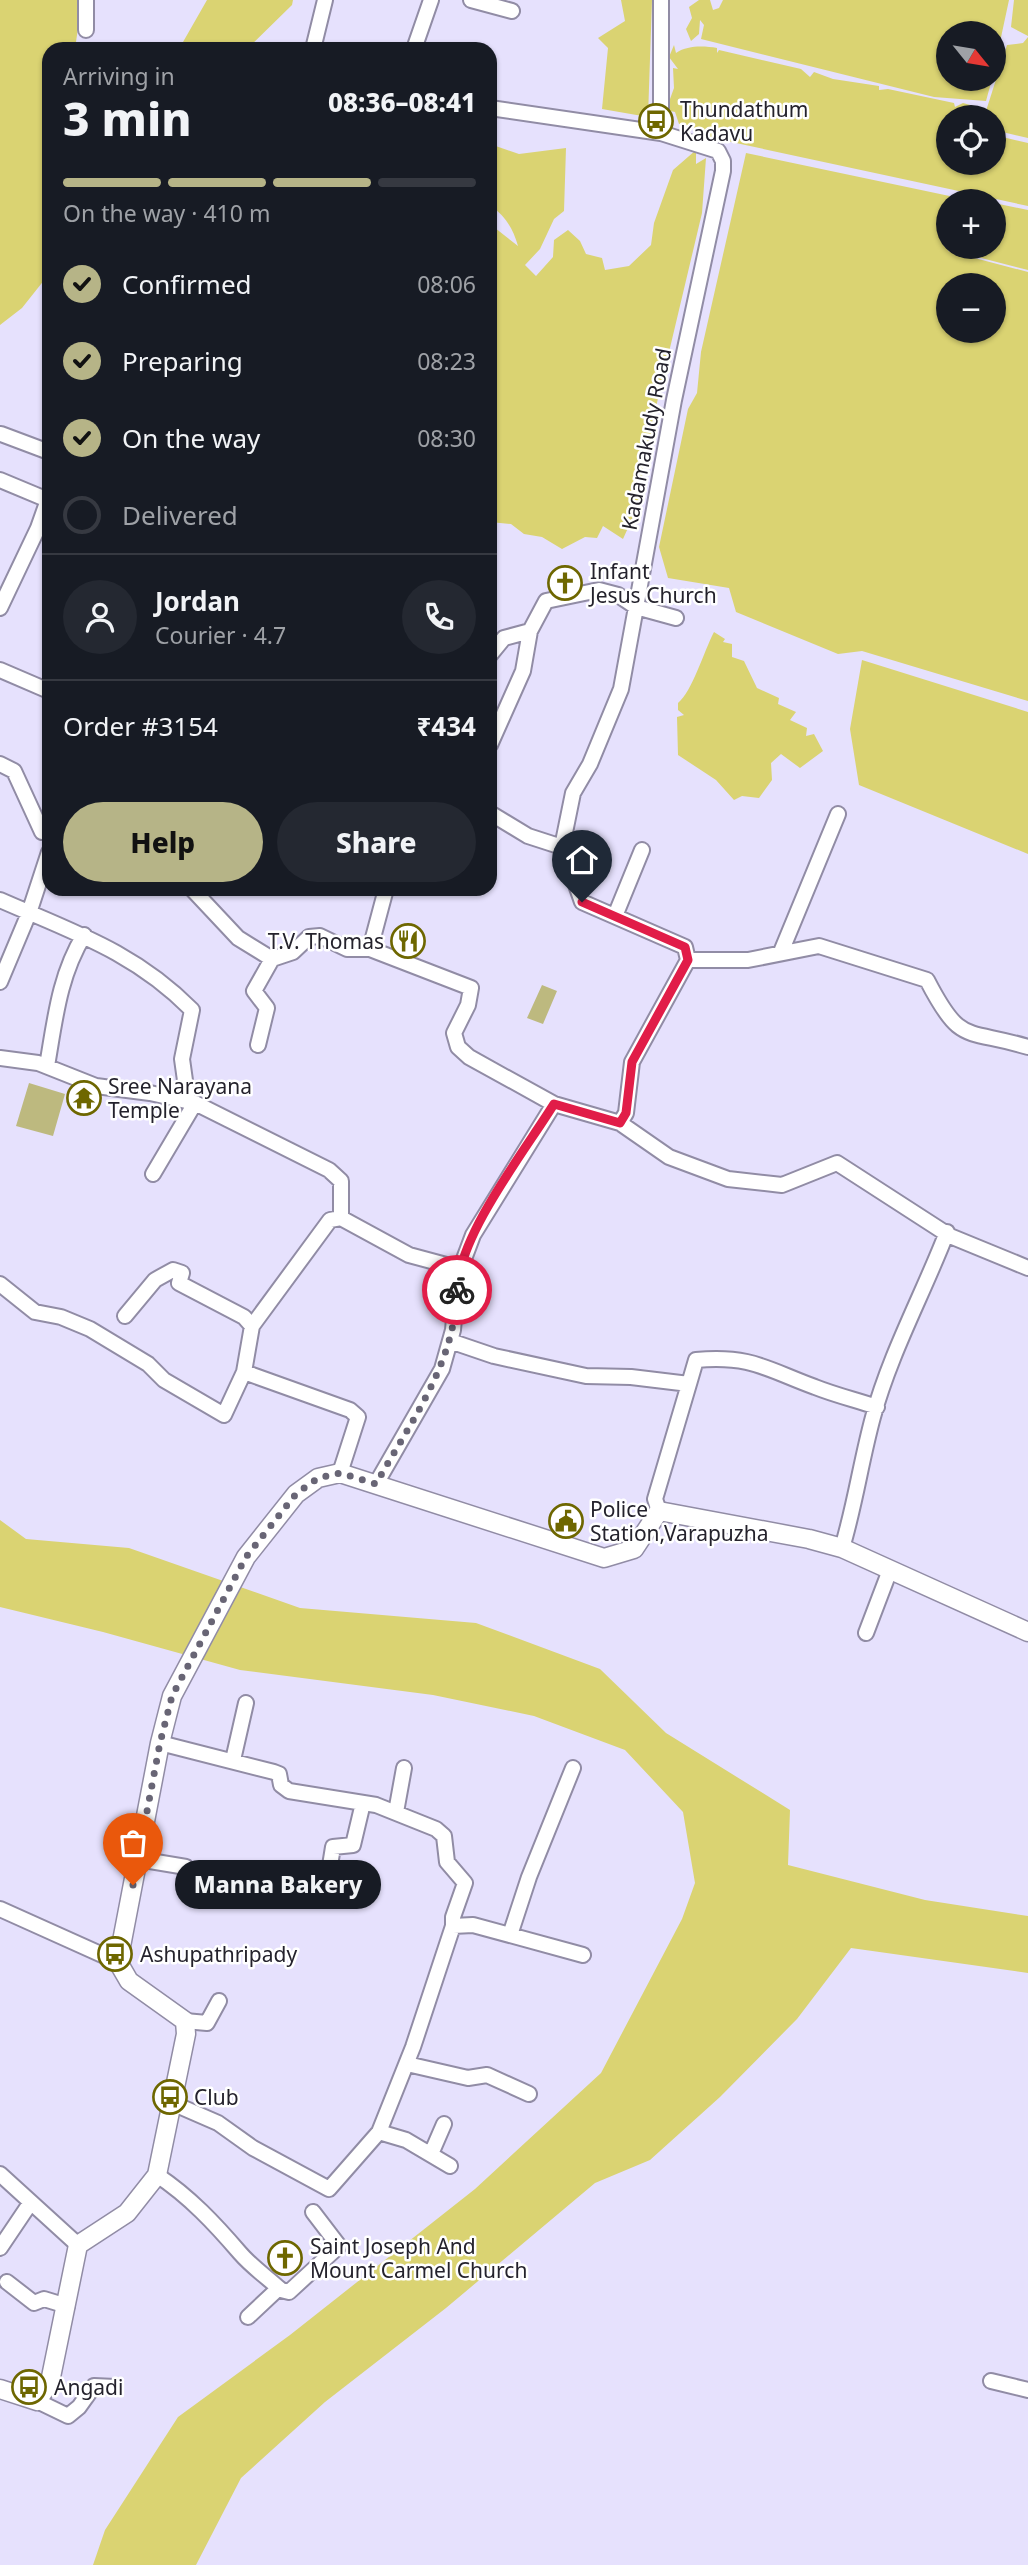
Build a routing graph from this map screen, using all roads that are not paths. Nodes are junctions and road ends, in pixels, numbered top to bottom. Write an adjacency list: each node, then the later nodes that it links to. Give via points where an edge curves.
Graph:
1 (86, 0): 7 (street)
2 (325, 0): 8 (street)
3 (431, 0): 9 (street)
4 (471, 0): 6 (street)
5 (661, 0): 11 (street)
6 (512, 11)
7 (86, 30)
8 (315, 42)
9 (416, 42)
10 (497, 109): 11 (street)
11 (661, 133): 17 (street, Kadamakudy Road, via 718,151 723,171)
12 (1, 434): 13 (street)
13 (42, 449)
14 (0, 480): 15 (street)
15 (42, 497)
16 (42, 516): 18 (street)
17 (636, 607): 19 (street); 20 (street, via 599,590 546,601); 29 (street, Kadamakudy Road, via 621,689 573,793)
18 (0, 608)
19 (676, 618)
20 (530, 631): 21 (street, via 503,638); 24 (street, via 523,671)
21 (497, 646)
22 (0, 670): 23 (street)
23 (42, 688)
24 (497, 729)
25 (0, 764): 28 (street, via 14,771)
26 (838, 814): 39 (street)
27 (497, 817): 29 (street, via 528,836)
28 (42, 832)
29 (562, 847): 36 (street, via 574,856 582,902)
30 (642, 850): 36 (street)
31 (42, 871): 35 (street)
32 (199, 896): 40 (street, via 238,938)
33 (384, 896): 38 (street)
34 (0, 900): 35 (street)
35 (29, 912): 37 (street); 42 (street)
36 (615, 916): 41 (street, via 685,947)
37 (84, 934): 46 (street, via 55,1007); 47 (street, via 147,969 192,1010 182,1059)
38 (370, 949): 40 (street, via 347,949 320,936 309,937 293,952); 48 (street, via 468,984 471,994 454,1033 458,1047)
39 (782, 952): 41 (street, via 748,960); 44 (street, via 818,946 927,980 951,1023 973,1036)
40 (272, 959): 43 (street, via 254,991 267,1007)
41 (688, 960): 49 (street, via 632,1062 626,1113)
42 (0, 982)
43 (258, 1045)
44 (1028, 1047)
45 (0, 1058): 46 (street)
46 (47, 1066): 47 (street, via 96,1086)
47 (191, 1103): 50 (street); 51 (street, via 329,1170 341,1181)
48 (554, 1104): 49 (street); 54 (street, via 473,1235)
49 (620, 1123): 52 (street, via 669,1157 751,1184 782,1185 837,1163)
50 (153, 1174)
51 (341, 1218): 54 (street, via 409,1255); 57 (street, via 330,1220)
52 (947, 1233): 53 (street); 61 (street)
53 (1028, 1268)
54 (461, 1269): 58 (street)
55 (1, 1287): 59 (street, via 35,1312 90,1329 224,1415)
56 (125, 1316): 57 (street, via 155,1280 173,1270 182,1273 179,1283 244,1317)
57 (252, 1326): 59 (street)
58 (450, 1341): 60 (street, via 586,1377); 63 (street, via 442,1369)
59 (244, 1372): 62 (street, via 304,1391 358,1417)
60 (689, 1384): 61 (street, via 696,1360 730,1357 760,1363 816,1388); 64 (street, via 655,1499)
61 (877, 1407): 65 (street)
62 (340, 1473): 63 (main road); 70 (main road, via 318,1478 296,1494 246,1557 172,1696)
63 (376, 1484): 64 (main road, via 604,1558 634,1549)
64 (659, 1511): 65 (main road)
65 (842, 1548): 66 (main road)
66 (890, 1570): 67 (main road); 68 (street)
67 (1028, 1632)
68 (866, 1633)
69 (246, 1703): 71 (street)
70 (160, 1743): 71 (street); 76 (main road)
71 (233, 1760): 74 (street, via 279,1774 281,1785 289,1791)
72 (404, 1768): 75 (street)
73 (573, 1768): 81 (street)
74 (363, 1803): 75 (street); 78 (street, via 352,1844 333,1847 327,1884 317,1894)
75 (396, 1812): 80 (street, via 444,1836 447,1862 465,1883)
76 (138, 1859): 77 (street); 83 (main road)
77 (186, 1867)
78 (289, 1889)
79 (0, 1909): 83 (street)
80 (453, 1926): 81 (street, via 473,1925); 86 (street)
81 (510, 1935): 82 (street)
82 (583, 1955)
83 (118, 1962): 85 (main road, via 128,1981)
84 (219, 2001): 85 (street, via 207,2023)
85 (185, 2021): 88 (main road)
86 (407, 2064): 87 (street, via 468,2078 486,2075); 90 (street)
87 (529, 2094)
88 (172, 2103): 90 (street, via 218,2123 253,2148 329,2189); 94 (main road)
89 (444, 2124): 91 (street)
90 (379, 2132): 91 (street)
91 (431, 2154): 92 (street)
92 (450, 2166)
93 (0, 2174): 95 (street)
94 (157, 2175): 97 (main road, via 127,2213); 100 (street)
95 (31, 2202): 97 (street); 98 (street)
96 (313, 2212): 100 (street, via 339,2246 289,2292)
97 (78, 2245): 101 (main road)
98 (0, 2248)
99 (7, 2282): 101 (street, via 34,2303 44,2300)
100 (279, 2287): 102 (street)
101 (67, 2306): 107 (main road, via 50,2382)
102 (248, 2317)
103 (991, 2381): 106 (street)
104 (115, 2387): 107 (street, via 94,2386 68,2416)
105 (0, 2389): 107 (main road)
106 (1028, 2390)
107 (37, 2401)

